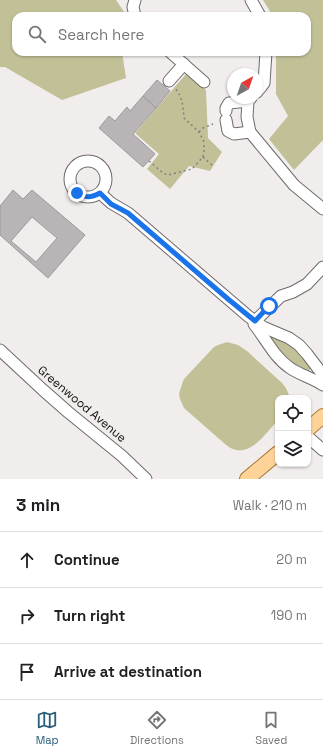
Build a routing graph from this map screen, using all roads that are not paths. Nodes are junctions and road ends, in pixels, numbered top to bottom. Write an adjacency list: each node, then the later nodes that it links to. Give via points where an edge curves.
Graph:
1 (134, 0): 3 (street)
2 (251, 0): 4 (street)
3 (134, 12)
4 (258, 12)
5 (175, 56): 7 (street)
6 (266, 56): 10 (street)
7 (184, 64): 8 (street); 9 (street)
8 (169, 81)
9 (204, 82)
10 (263, 84)
11 (228, 104): 13 (street, via 226,108 228,131 234,134)
12 (249, 104): 13 (street, via 247,117)
13 (250, 132): 15 (street, via 294,185)
14 (100, 193): 17 (street, via 111,204 128,213)
15 (323, 209)
16 (323, 267): 17 (street, via 307,284 281,296)
17 (251, 318): 19 (street, via 299,345); 20 (street, via 281,360 298,373)
18 (0, 350): 26 (street, Greenwood Avenue)
19 (323, 375)
20 (323, 385)
21 (323, 416): 22 (main road)
22 (311, 426)
23 (311, 440): 24 (street)
24 (323, 450)
25 (275, 456): 27 (main road)
26 (146, 479)
27 (247, 479)

